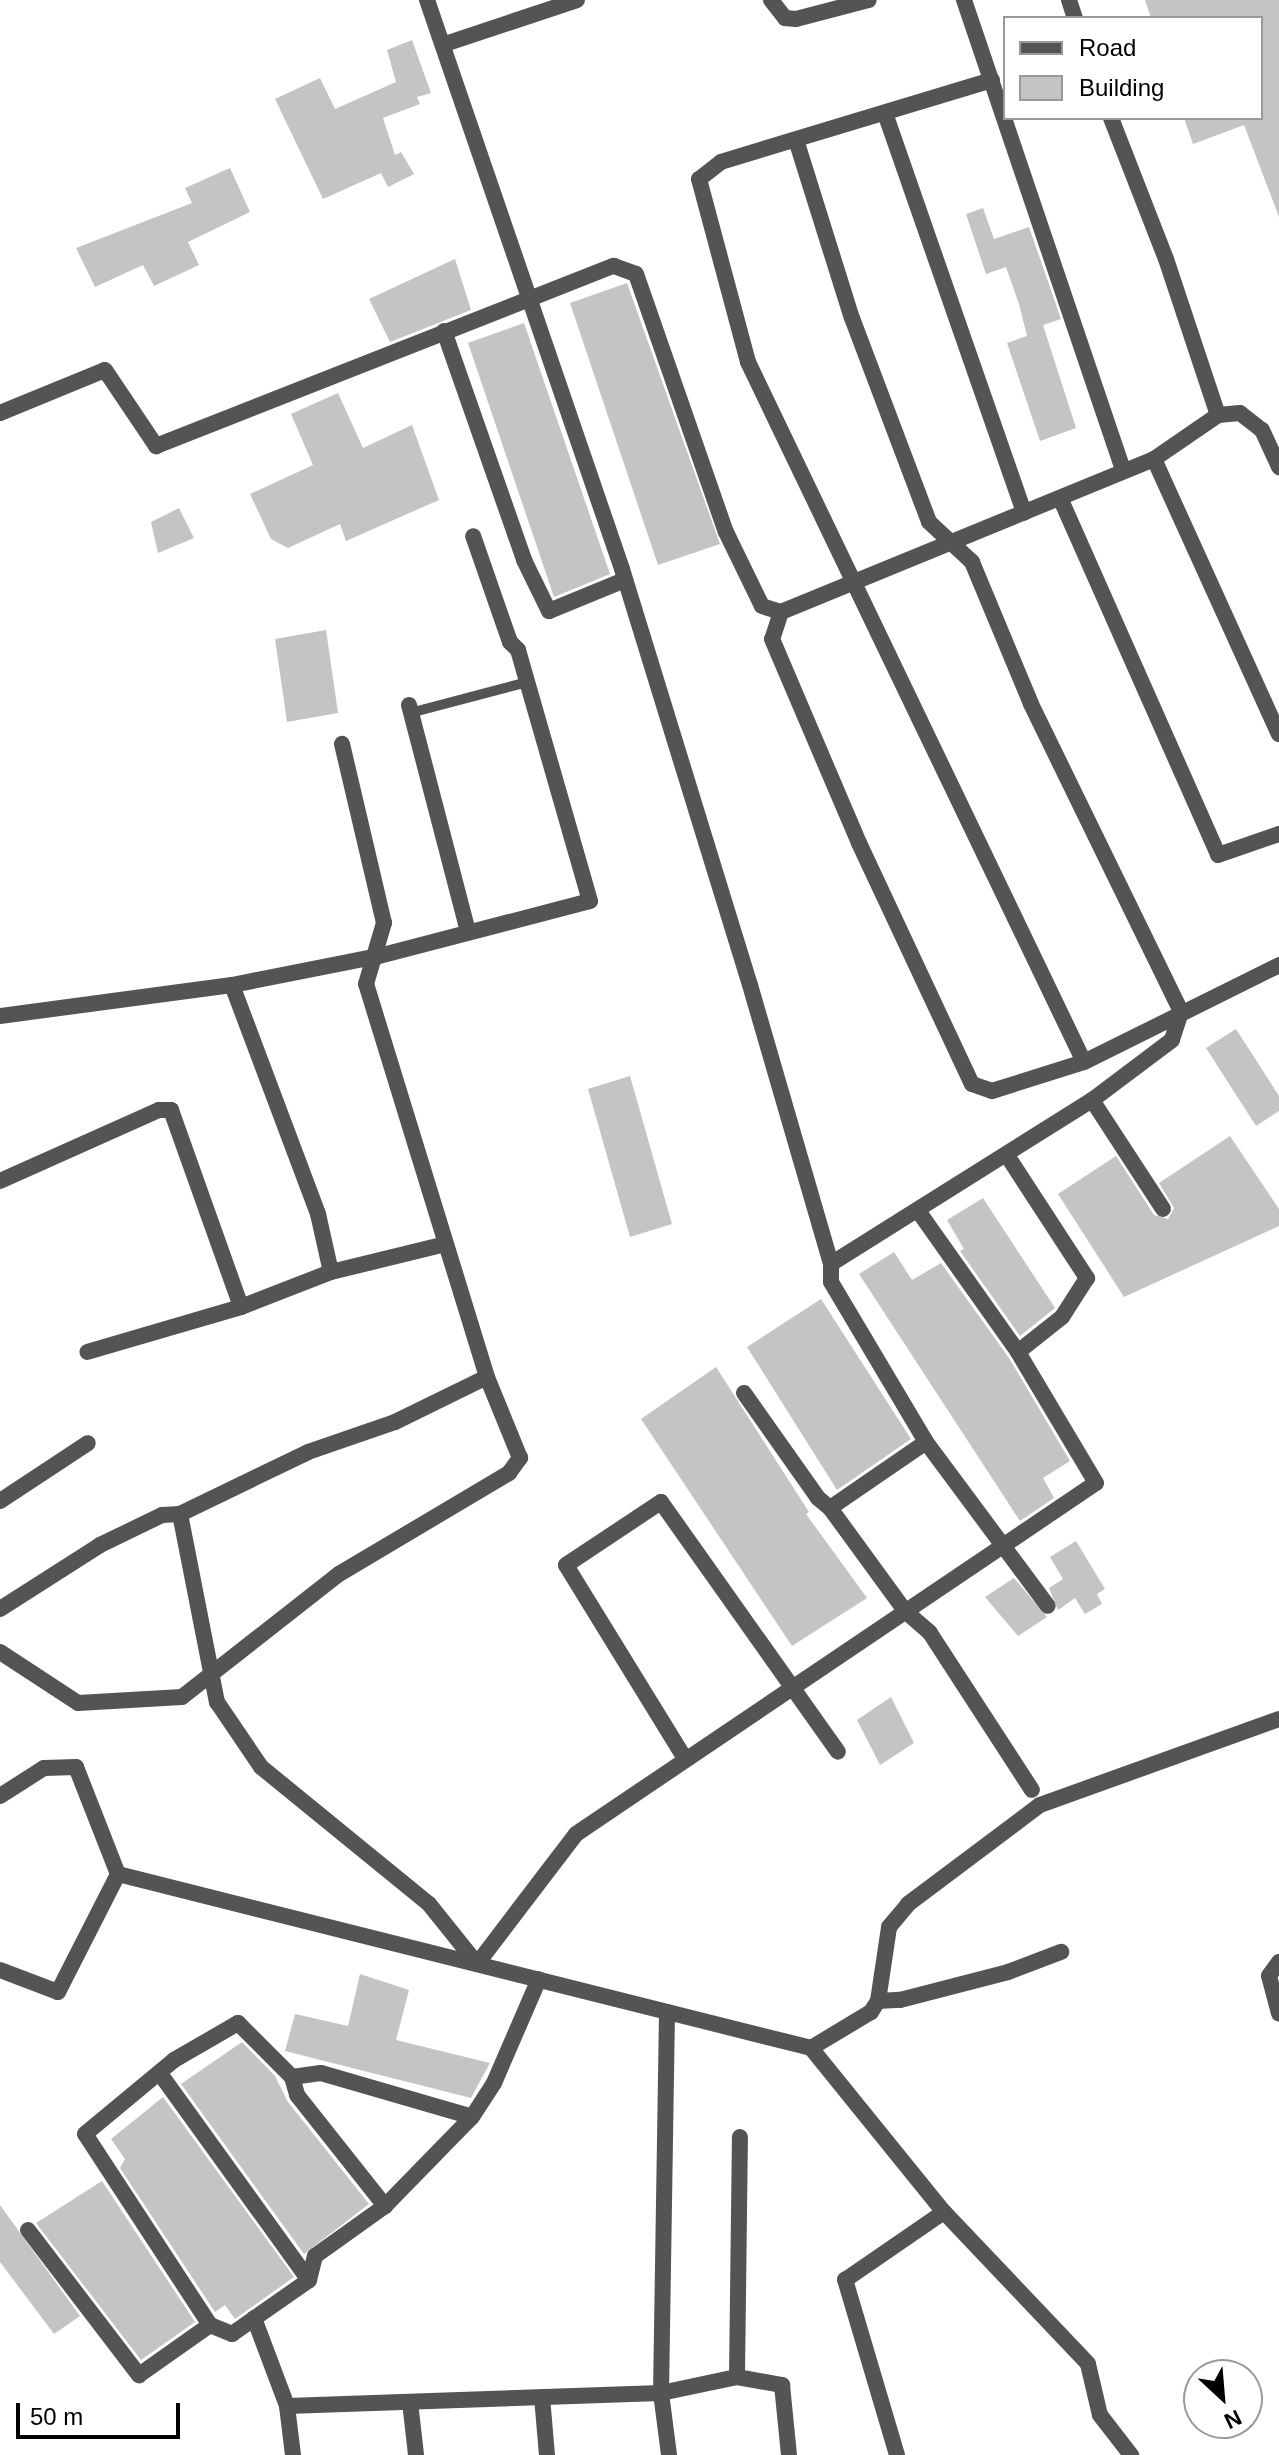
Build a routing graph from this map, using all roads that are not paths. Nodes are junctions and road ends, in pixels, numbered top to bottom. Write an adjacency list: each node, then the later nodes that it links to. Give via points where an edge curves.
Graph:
1 (427, 0): 6 (street)
2 (577, 0): 6 (street)
3 (771, 0): 4 (street, via 785,18 796,19)
4 (869, 0)
5 (964, 0): 7 (street)
6 (445, 44): 13 (street)
7 (992, 80): 8 (street); 9 (street)
8 (1003, 113)
9 (886, 116): 12 (street); 21 (street)
10 (1005, 120): 19 (street)
11 (1112, 120): 16 (street)
12 (797, 143): 23 (street, via 852,318 929,522); 25 (street, via 721,162 699,179 748,362)
13 (530, 301): 14 (street); 24 (street); 26 (street, via 614,266 636,274 726,532 762,606)
14 (444, 331): 15 (street, via 156,446 105,370); 24 (street, via 524,560 549,611)
15 (0, 413)
16 (1218, 415): 17 (street); 18 (street, via 1240,413 1262,430)
17 (1154, 459): 19 (street); 29 (street)
18 (1279, 467)
19 (1123, 469): 20 (street)
20 (1061, 500): 21 (street); 31 (street, via 1218,855)
21 (1024, 513): 23 (street)
22 (473, 536): 27 (street)
23 (953, 541): 25 (street); 36 (street, via 972,562 1031,704)
24 (622, 581): 45 (street, via 750,985)
25 (853, 585): 26 (street); 38 (street)
26 (781, 612): 38 (street, via 772,639 859,843 972,1084 992,1091)
27 (527, 682): 28 (lane); 32 (street, via 590,901)
28 (410, 709): 32 (street)
29 (1279, 734)
30 (342, 744): 33 (street, via 384,923)
31 (1279, 834)
32 (468, 931): 33 (street)
33 (379, 956): 35 (street); 44 (street, via 366,984)
34 (1279, 965): 36 (street)
35 (232, 985): 37 (street); 46 (street, via 318,1214)
36 (1181, 1012): 38 (street); 39 (street, via 1172,1040)
37 (0, 1016)
38 (1084, 1062)
39 (1092, 1100): 40 (street, via 1020,1143); 42 (street)
40 (1008, 1157): 43 (street); 49 (street, via 1087,1278 1062,1317)
41 (0, 1181): 47 (street, via 159,1110 171,1110)
42 (1163, 1209)
43 (919, 1212): 45 (street); 49 (street)
44 (446, 1244): 46 (street); 50 (street)
45 (831, 1264): 52 (street, via 831,1282)
46 (331, 1272): 47 (street)
47 (241, 1307): 48 (street)
48 (87, 1352)
49 (1018, 1352): 57 (street, via 1096,1483)
50 (487, 1377): 56 (street, via 395,1422 308,1452); 62 (street, via 520,1458 509,1473 339,1574)
51 (744, 1393): 55 (street)
52 (926, 1442): 55 (street); 57 (street)
53 (88, 1443): 54 (street)
54 (0, 1501)
55 (830, 1508): 60 (street)
56 (180, 1514): 59 (street, via 162,1515 100,1545); 62 (street)
57 (1006, 1543): 58 (street); 60 (street)
58 (1048, 1606)
59 (0, 1609)
60 (905, 1611): 63 (street); 67 (street, via 930,1633)
61 (0, 1652): 62 (street, via 78,1703 182,1697)
62 (210, 1671): 72 (street, via 217,1702 261,1767 429,1904)
63 (789, 1686): 65 (street); 66 (street); 66 (street, via 661,1502 566,1565)
64 (1279, 1719): 75 (street, via 1040,1805 908,1904 889,1927)
65 (838, 1752)
66 (684, 1757): 72 (street, via 576,1834)
67 (1032, 1790)
68 (0, 1796): 69 (street, via 44,1768 76,1767)
69 (118, 1874): 72 (street); 73 (street, via 58,1992)
70 (1061, 1952): 75 (street, via 1008,1972)
71 (1279, 1962): 77 (street, via 1269,1976)
72 (477, 1964): 74 (street)
73 (0, 1970)
74 (539, 1979): 76 (street); 81 (street, via 494,2083)
75 (878, 2001): 78 (street, via 871,2012)
76 (667, 2012): 78 (street); 90 (street)
77 (1279, 2014)
78 (811, 2048): 84 (street)
79 (161, 2075): 80 (street, via 174,2060 238,2023); 86 (street); 88 (street, via 85,2134)
80 (292, 2077): 81 (street, via 321,2073); 83 (street, via 297,2095)
81 (472, 2117): 83 (street)
82 (740, 2137): 89 (street)
83 (385, 2206): 86 (street, via 315,2256)
84 (944, 2212): 99 (street, via 845,2280); 100 (street, via 1088,2364 1100,2415)
85 (28, 2230): 88 (street, via 139,2375)
86 (309, 2280): 87 (street)
87 (254, 2318): 88 (street, via 232,2334); 93 (street)
88 (210, 2325)
89 (737, 2377): 90 (street); 98 (street, via 782,2385)
90 (661, 2393): 91 (street); 97 (street)
91 (542, 2397): 92 (street); 96 (street)
92 (410, 2402): 93 (street); 95 (street)
93 (287, 2406): 94 (street)
94 (293, 2455)
95 (416, 2455)
96 (547, 2455)
97 (669, 2455)
98 (789, 2455)
99 (897, 2455)
100 (1131, 2455)

